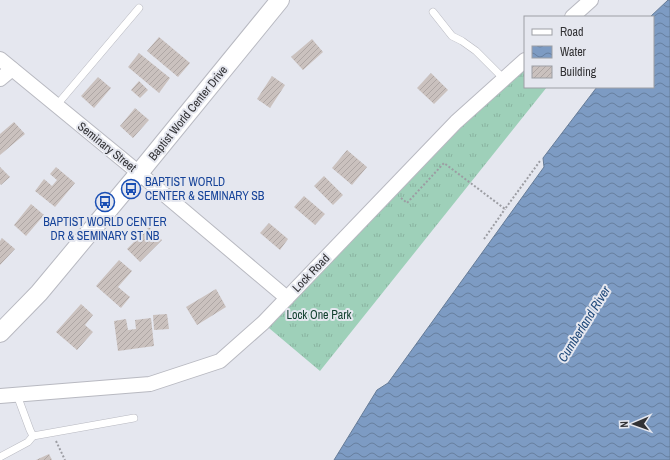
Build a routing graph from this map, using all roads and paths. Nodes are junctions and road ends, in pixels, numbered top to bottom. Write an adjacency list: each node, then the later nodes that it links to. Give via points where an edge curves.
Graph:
1 (280, 0): 13 (street, Baptist World Center Drive)
2 (591, 0): 5 (street)
3 (139, 8): 11 (lane)
4 (432, 12): 10 (lane, via 452,36 476,51)
5 (573, 16)
6 (0, 59): 8 (street, Seminary Street)
7 (524, 61): 10 (street, Lock Road)
8 (12, 69): 9 (street); 11 (street, Seminary Street)
9 (0, 79)
10 (504, 79): 14 (street, Lock Road, via 456,122)
11 (56, 106): 13 (street, Seminary Street)
12 (540, 161): 15 (path)
13 (139, 173): 17 (street, Seminary Street); 18 (street, Baptist World Center Drive, via 40,293)
14 (392, 189): 15 (path, via 407,203 444,163); 17 (street, Lock Road)
15 (505, 209): 16 (path)
16 (484, 239)
17 (287, 298): 19 (street, Lock Road, via 220,361 150,384)
18 (0, 333)
19 (17, 395): 20 (street, Lock Road); 22 (lane)
20 (0, 396)
21 (134, 418): 22 (lane)
22 (33, 436): 24 (lane, via 28,442)
23 (55, 439): 25 (path)
24 (0, 457)
25 (66, 460)

